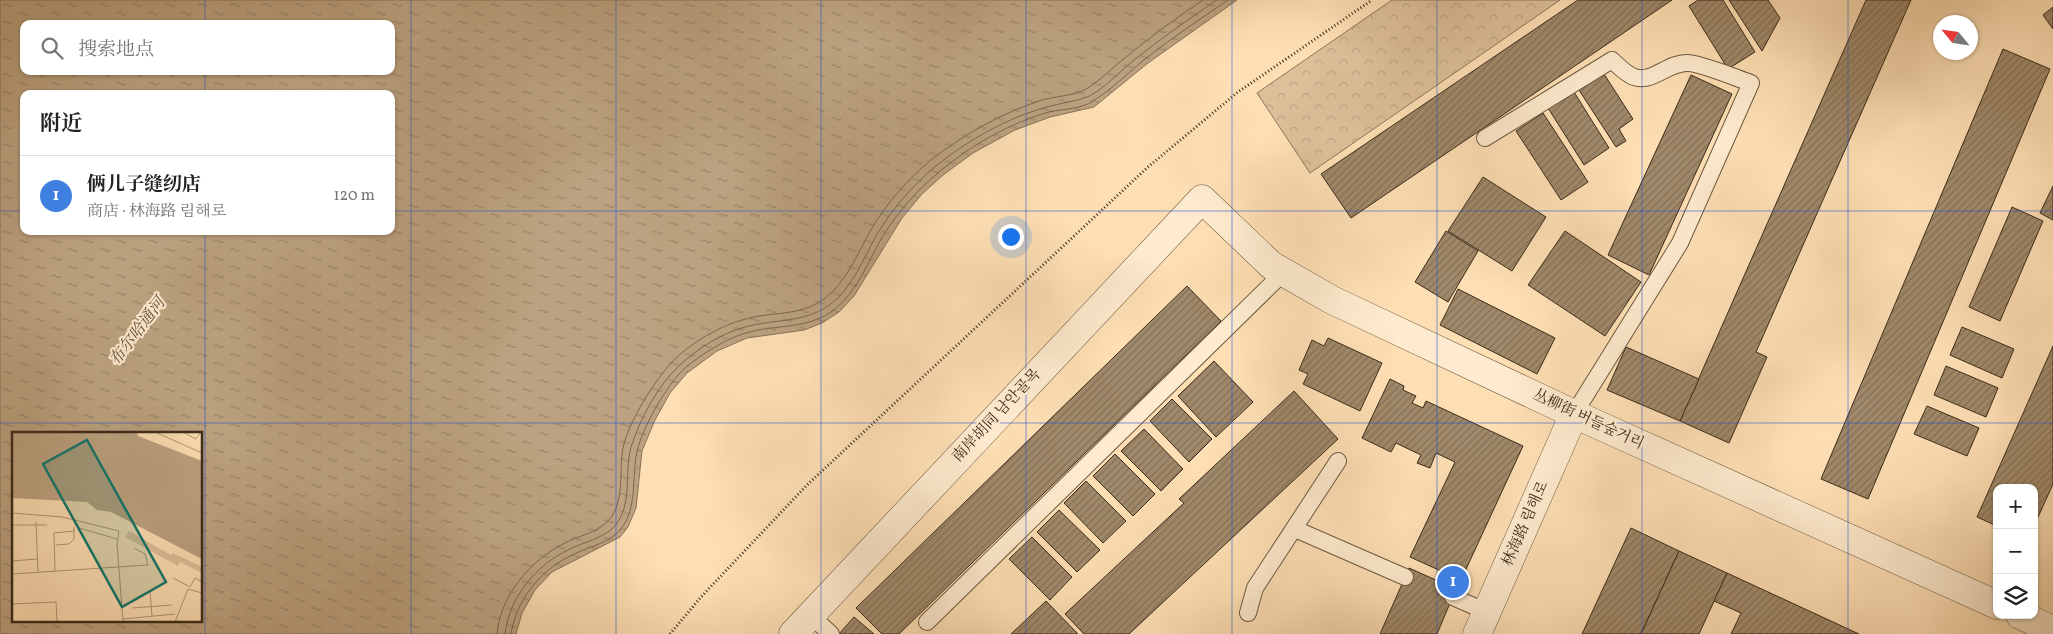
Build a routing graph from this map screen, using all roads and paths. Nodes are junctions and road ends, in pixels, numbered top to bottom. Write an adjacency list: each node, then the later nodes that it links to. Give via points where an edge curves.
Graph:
1 (1372, 0): 17 (path, via 1238,92 1148,168 807,485)
2 (1485, 138): 5 (lane, via 1612,60 1637,78 1650,78 1675,64 1690,63 1752,84 1680,243)
3 (1202, 199): 4 (street, 丛柳街 버들숲거리, via 1271,266); 15 (street, 南岸胡同 남안골목)
4 (1283, 272): 5 (street, 丛柳街 버들숲거리, via 1332,300); 13 (lane)
5 (1574, 414): 10 (street, 丛柳街 버들숲거리); 14 (street, 林海路 림해로)
6 (1338, 461): 7 (lane)
7 (1294, 529): 8 (lane); 11 (lane, via 1255,588)
8 (1405, 577)
9 (1453, 597): 14 (lane)
10 (1993, 603)
11 (1248, 613)
12 (2029, 619): 16 (street)
13 (926, 622)
14 (1482, 623)
15 (802, 625): 18 (lane)
16 (2053, 630)
17 (670, 634)
18 (831, 634)

